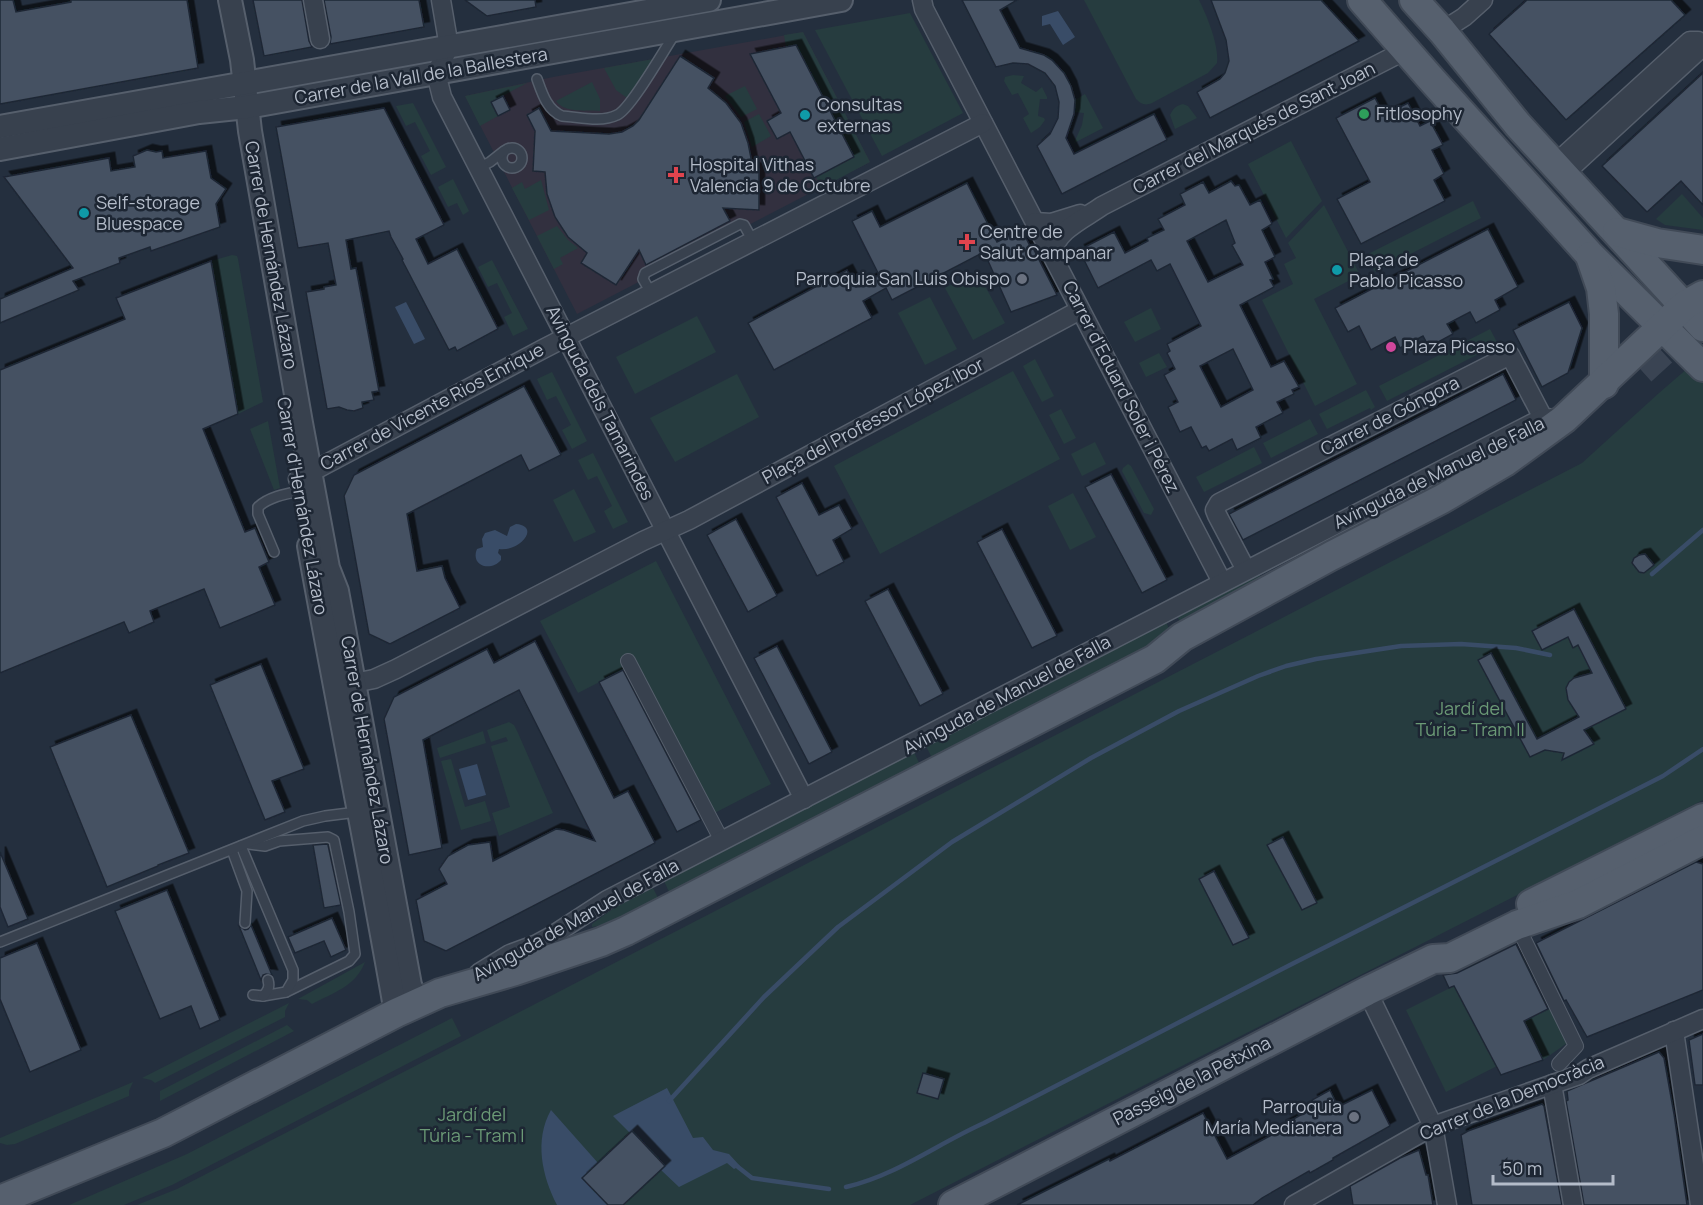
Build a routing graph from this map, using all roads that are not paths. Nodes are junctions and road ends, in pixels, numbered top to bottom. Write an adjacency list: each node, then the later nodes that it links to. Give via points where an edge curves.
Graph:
1 (230, 0): 19 (street, Carrer d'Hernández Lázaro)
2 (313, 0): 14 (street)
3 (441, 0): 15 (street)
4 (709, 0): 11 (street, Carrer de la Vall de la Ballestera)
5 (841, 0): 12 (street, Carrer de la Vall de la Ballestera)
6 (922, 0): 21 (street, Carrer d'Eduard Soler i Pérez)
7 (1362, 0): 16 (main road)
8 (1385, 0): 13 (main road, via 1406,18)
9 (1414, 0): 13 (main road)
10 (1483, 0): 13 (street)
11 (637, 6): 15 (street, Carrer de la Vall de la Ballestera)
12 (678, 29): 17 (street, Carrer de la Vall de la Ballestera); 18 (lane, via 629,105 618,115 598,119 562,116 548,104)
13 (1442, 31): 22 (main road)
14 (320, 39)
15 (449, 47): 17 (street); 19 (street, Carrer de la Vall de la Ballestera)
16 (1406, 50): 22 (main road, via 1415,48 1432,53 1481,104); 29 (street, Carrer del Marqués de Sant Joan); 34 (main road)
17 (436, 73): 20 (street, Carrer de la Vall de la Ballestera); 26 (street, Avinguda dels Tamarindes, via 442,96)
18 (537, 79)
19 (245, 84): 20 (street, Carrer d'Hernández Lázaro); 23 (street, Carrer de la Vall de la Ballestera)
20 (247, 107): 24 (street, Carrer de la Vall de la Ballestera, via 199,112); 43 (street, Carrer d'Hernández Lázaro, via 235,134)
21 (983, 123): 30 (street, Carrer d'Eduard Soler i Pérez); 38 (street, Carrer de Vicente Rios Enrique)
22 (1518, 125): 28 (main road)
23 (0, 128)
24 (0, 149)
25 (504, 151): 26 (lane); 27 (lane, via 502,160); 27 (lane, via 513,148 522,157 518,166)
26 (484, 165): 27 (lane); 38 (street, Avinguda dels Tamarindes)
27 (508, 167)
28 (1559, 169): 28 (street, via 1699,51 1698,41 1690,41); 31 (main road)
29 (1102, 206): 30 (street, Carrer del Marqués de Sant Joan, via 1051,223); 33 (street, Carrer del Marqués de Sant Joan, via 1061,234)
30 (1035, 222): 33 (street, Carrer d'Eduard Soler i Pérez)
31 (1616, 231): 32 (main road); 35 (main road)
32 (1703, 250)
33 (1052, 254): 36 (street, Carrer d'Eduard Soler i Pérez)
34 (1589, 254): 37 (main road); 41 (main road, via 1601,288)
35 (1697, 309): 37 (main road, Avinguda de Manuel de Falla)
36 (1080, 310): 44 (street, Plaça del Professor López Ibor); 47 (street, Carrer d'Eduard Soler i Pérez)
37 (1662, 326): 39 (main road); 41 (main road, Avinguda de Manuel de Falla)
38 (566, 337): 43 (street, Carrer de Vicente Rios Enrique); 44 (street, Avinguda dels Tamarindes)
39 (1700, 364)
40 (1642, 371): 48 (main road, Avinguda de Manuel de Falla, via 1568,437 1508,479 1189,649)
41 (1604, 384): 42 (main road, Avinguda de Manuel de Falla)
42 (1554, 418): 46 (street, Avinguda de Manuel de Falla); 46 (street, Carrer de Góngora, via 1510,355 1219,503 1217,515); 48 (main road, Avinguda de Manuel de Falla, via 1505,462 1474,481 1182,637)
43 (302, 481): 45 (lane, via 258,507); 50 (street, Carrer d'Hernández Lázaro); 51 (street, Carrer de Hernández Lázaro, via 337,591)
44 (666, 532): 51 (street, Plaça del Professor López Ibor, via 396,669); 52 (street, Avinguda dels Tamarindes)
45 (274, 552)
46 (1246, 570): 47 (street, Avinguda de Manuel de Falla)
47 (1222, 582): 52 (street, Avinguda de Manuel de Falla)
48 (1155, 659): 63 (main road, Avinguda de Manuel de Falla, via 626,931 515,971)
49 (628, 661): 56 (street)
50 (330, 665): 51 (street, via 341,678); 53 (street, Carrer d'Hernández Lázaro)
51 (354, 683): 66 (street, Carrer de Hernández Lázaro, via 409,978)
52 (804, 799): 56 (street, Avinguda de Manuel de Falla)
53 (360, 811): 57 (lane, via 303,821); 66 (street, Carrer d'Hernández Lázaro)
54 (1703, 818): 61 (main road, Passeig de la Petxina, via 1444,947)
55 (1703, 840): 59 (main road, Passeig de la Petxina, via 1578,904)
56 (722, 841): 63 (street, Avinguda de Manuel de Falla, via 607,900 550,937 510,954)
57 (240, 847): 58 (lane, via 247,891); 60 (lane); 65 (lane, via 293,970 293,980); 65 (lane, via 328,837 334,840 355,954 349,961)
58 (245, 923)
59 (1517, 925): 61 (main road, Passeig de la Petxina, via 1450,958); 69 (street, via 1576,1046)
60 (0, 942)
61 (1433, 959): 64 (main road, Passeig de la Petxina)
62 (268, 980): 65 (lane, via 269,986 258,996)
63 (455, 987): 66 (main road, Avinguda de Manuel de Falla)
64 (1367, 991): 71 (street); 73 (main road, Passeig de la Petxina)
65 (286, 992)
66 (406, 1008): 72 (main road, Avinguda de Manuel de Falla, via 163,1133)
67 (1703, 1019): 68 (street, Carrer de la Democràcia)
68 (1674, 1031): 70 (street, Carrer de la Democràcia); 77 (street)
69 (1559, 1064)
70 (1552, 1084): 71 (street, Carrer de la Democràcia); 76 (street)
71 (1432, 1126): 74 (street, Carrer de la Democràcia); 75 (street)
72 (0, 1200)
73 (953, 1205)
74 (1294, 1205)
75 (1447, 1205)
76 (1573, 1205)
77 (1700, 1205)

